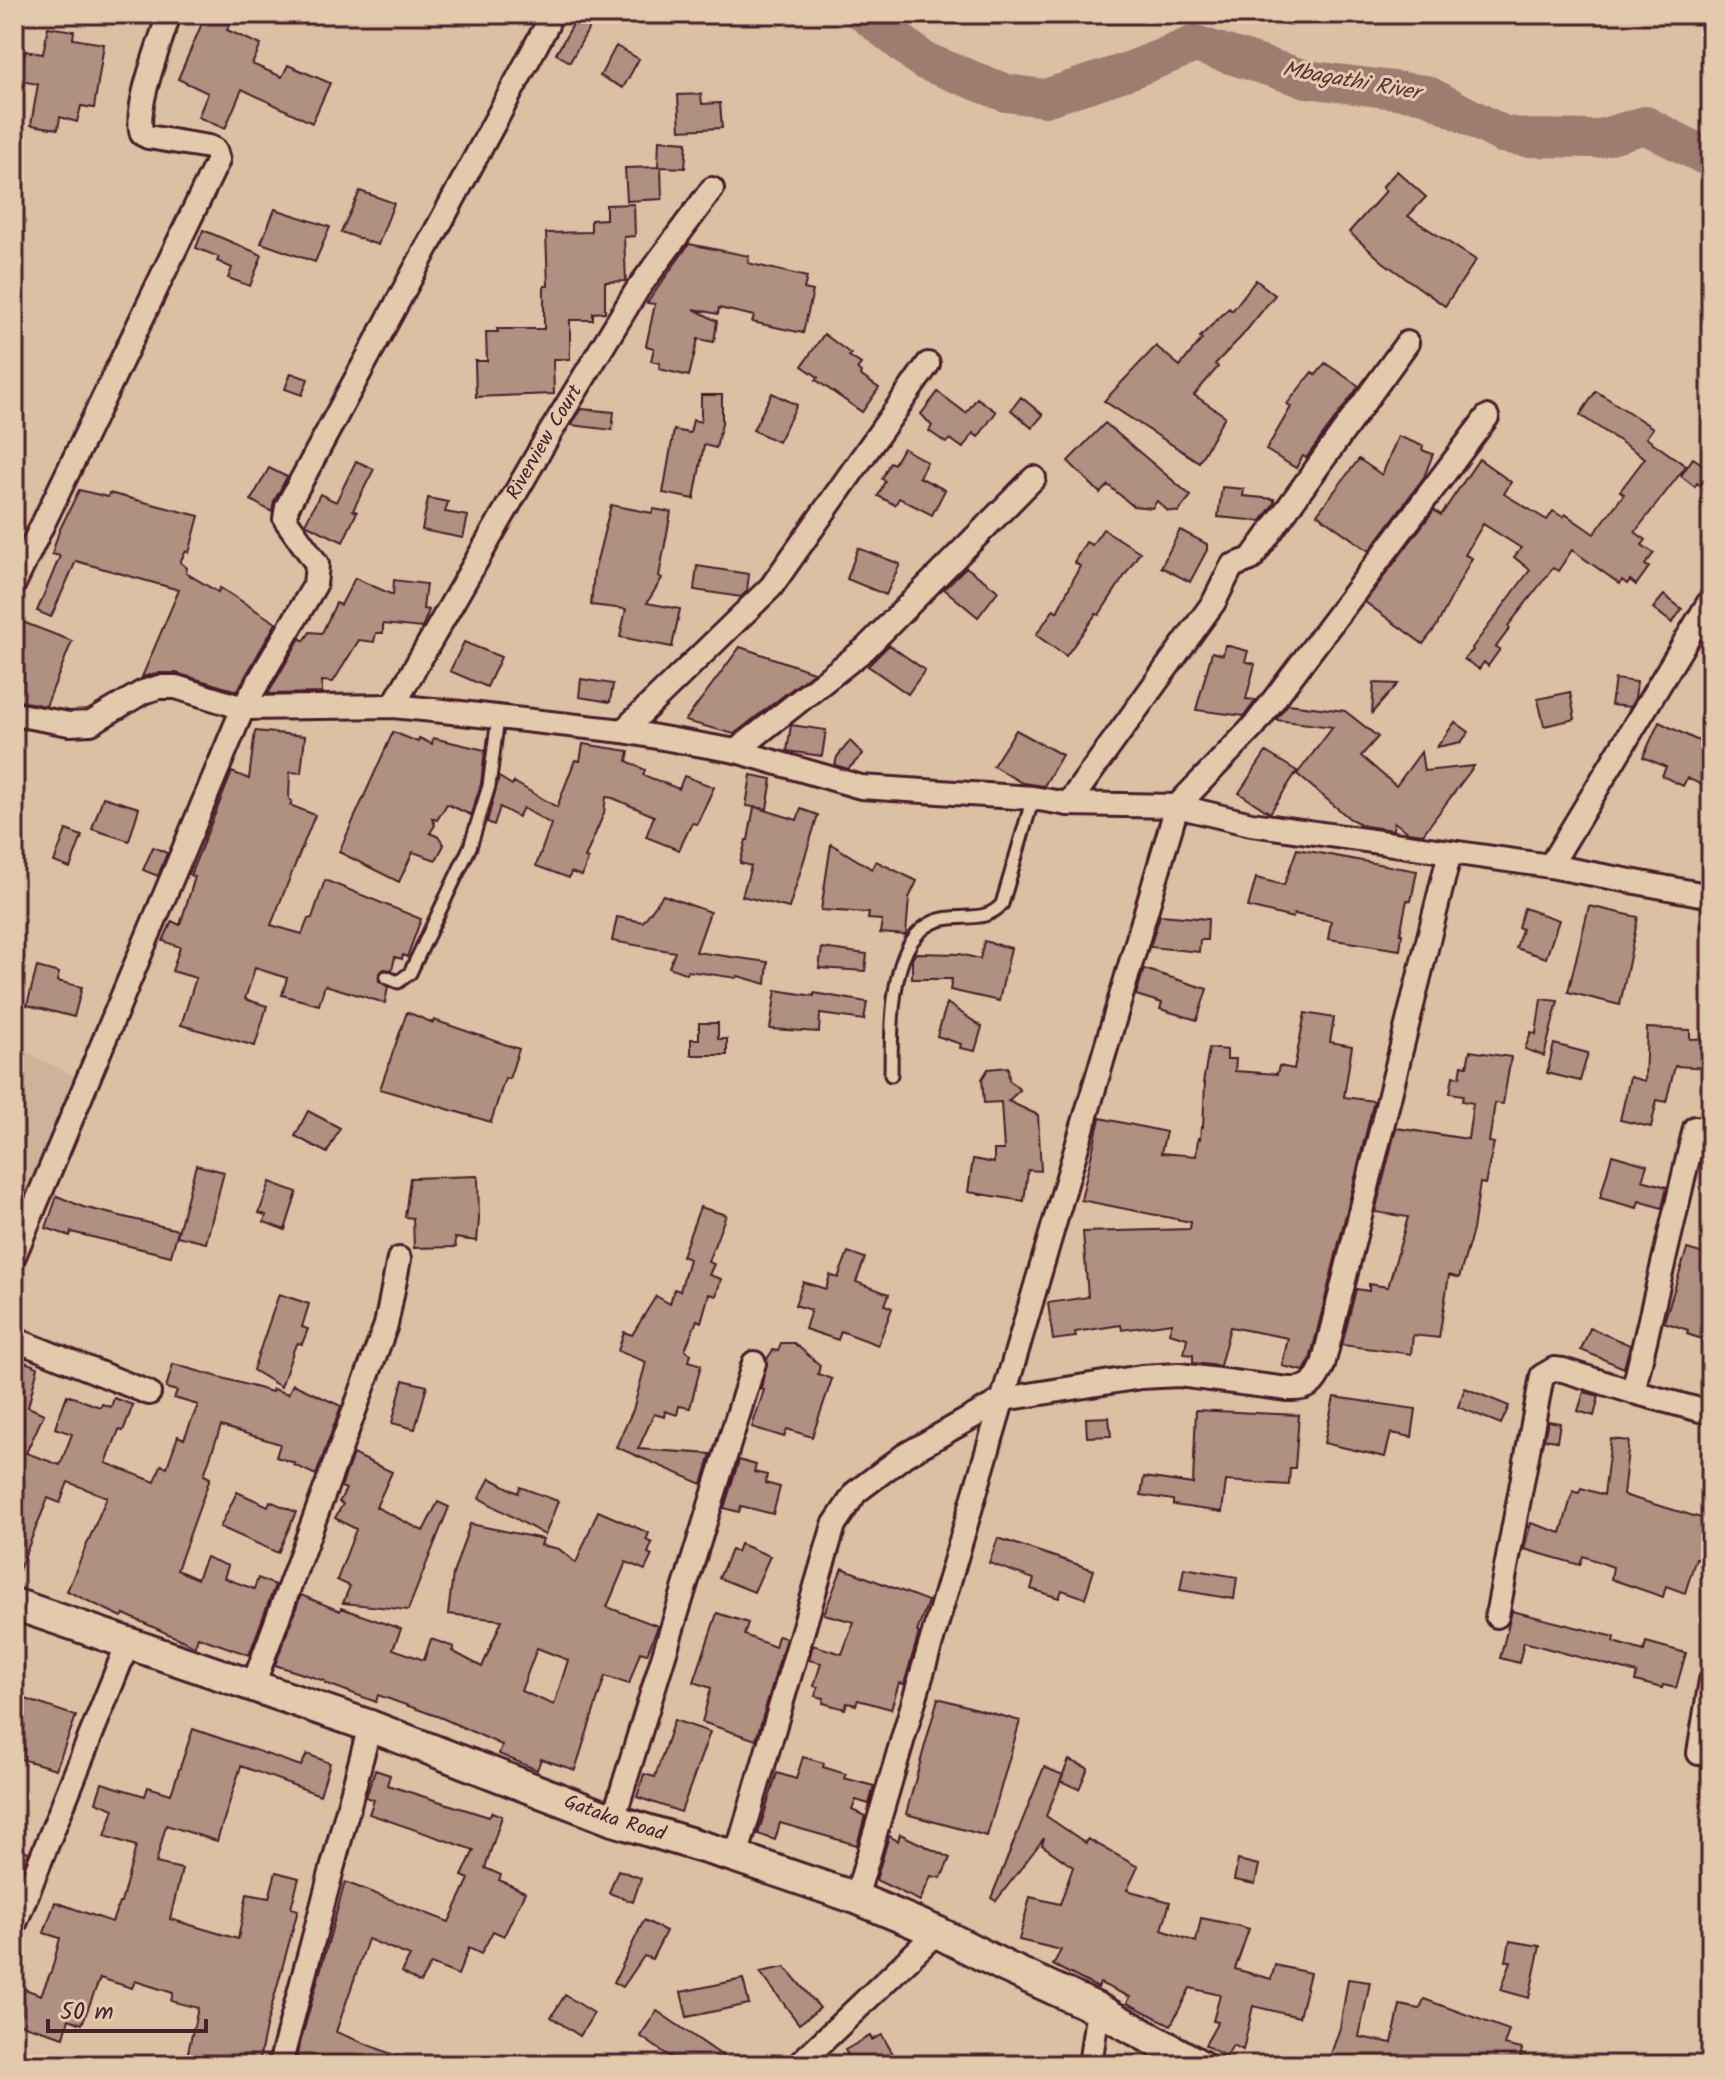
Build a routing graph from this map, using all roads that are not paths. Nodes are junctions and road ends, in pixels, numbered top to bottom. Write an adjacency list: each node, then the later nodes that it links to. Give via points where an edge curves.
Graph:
1 (165, 18): 8 (street, via 141,109 142,134 209,147 218,160)
2 (547, 25): 11 (street, via 287,507 285,519 317,564 318,574)
3 (712, 189): 10 (street, Riverview Court, via 637,290)
4 (1407, 343): 17 (street, via 1251,559 1232,566 1214,602)
5 (928, 364): 14 (street, via 771,587)
6 (1487, 417): 18 (street, via 1254,726)
7 (1034, 478): 15 (street, via 865,649)
8 (14, 584)
9 (1711, 599): 20 (street)
10 (393, 706): 11 (street); 13 (street)
11 (243, 708): 12 (street, via 176,687 159,687 91,723); 25 (street)
12 (14, 714)
13 (498, 718): 14 (street); 22 (lane, via 489,786 470,847 410,973 398,982)
14 (623, 731): 15 (street)
15 (736, 751): 16 (street, via 861,787)
16 (1033, 798): 17 (street); 23 (lane, via 1002,904 984,917 940,919 918,931 904,957 894,992)
17 (1068, 804): 18 (street)
18 (1177, 806): 19 (street, via 1251,824); 31 (street)
19 (1450, 852): 20 (street); 31 (street, via 1316,1382 1288,1389 1179,1375 1141,1377)
20 (1550, 866): 21 (street)
21 (1711, 896)
22 (386, 977)
23 (891, 1075)
24 (1695, 1128): 29 (street)
25 (14, 1256)
26 (399, 1259): 37 (street, via 386,1325)
27 (14, 1339): 30 (street)
28 (754, 1363): 40 (street)
29 (1633, 1392): 32 (street); 34 (street, via 1563,1370 1542,1376)
30 (149, 1393)
31 (1004, 1399): 41 (street, via 905,1455 856,1492 834,1525); 42 (street)
32 (1711, 1413)
33 (14, 1604): 35 (street, Gataka Road)
34 (1497, 1616)
35 (128, 1643): 37 (street, Gataka Road); 43 (street)
36 (1711, 1680): 39 (street)
37 (252, 1688): 38 (street, Gataka Road)
38 (370, 1726): 40 (street, Gataka Road); 46 (street)
39 (1699, 1753)
40 (613, 1820): 41 (street, Gataka Road)
41 (736, 1857): 42 (street, Gataka Road)
42 (856, 1898): 44 (street, Gataka Road)
43 (14, 1926)
44 (937, 1932): 45 (street, Gataka Road); 47 (street)
45 (1098, 2009): 48 (street); 49 (street, Gataka Road)
46 (280, 2065)
47 (798, 2065)
48 (1090, 2065)
49 (1199, 2065)

